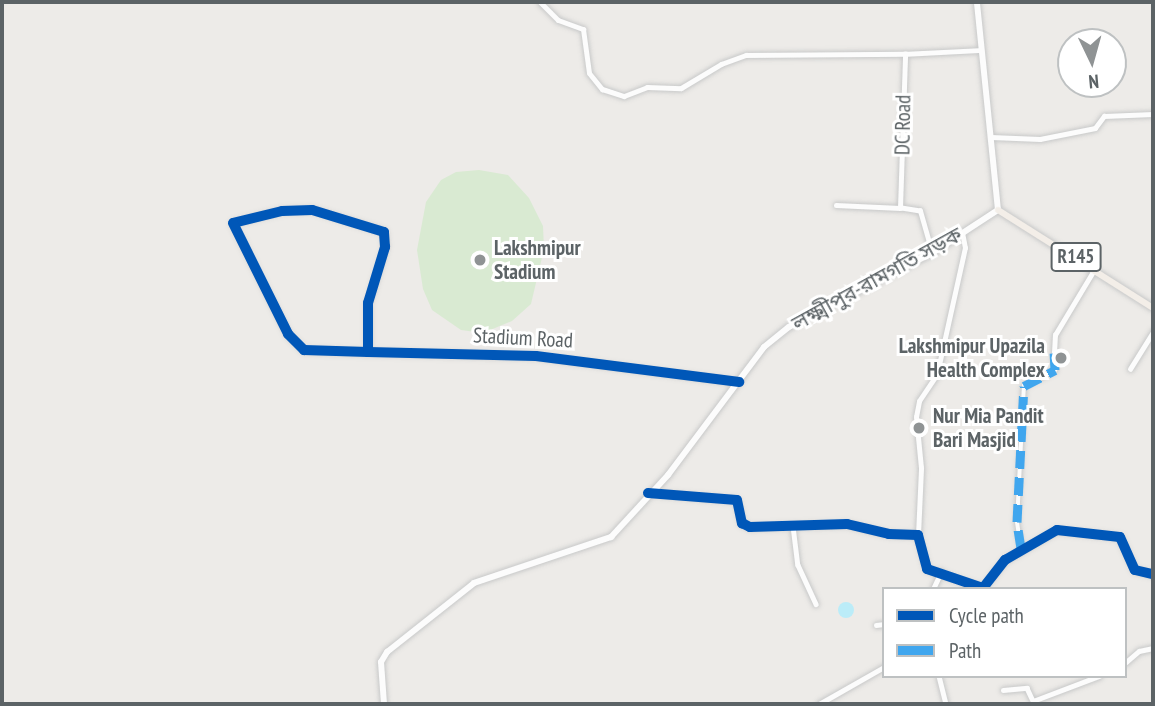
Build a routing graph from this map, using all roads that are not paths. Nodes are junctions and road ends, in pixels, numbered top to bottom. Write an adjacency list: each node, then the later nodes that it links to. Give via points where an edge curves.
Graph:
1 (540, 2): 4 (street, via 558,20 583,29 589,73 602,89 624,96 647,88 681,88 746,55)
2 (977, 2): 3 (main road)
3 (981, 50): 4 (street); 6 (main road)
4 (905, 54): 8 (street, DC Road)
5 (1153, 114): 6 (street, via 1104,116 1095,128 1040,139)
6 (991, 137): 9 (main road)
7 (836, 205): 8 (street)
8 (900, 208): 11 (street, via 920,211)
9 (998, 210): 10 (main road, লক্ষ্মীপুর-রামগতি সড়ক); 12 (main road, R145)
10 (962, 232): 11 (main road, লক্ষ্মীপুর-রামগতি সড়ক); 21 (street, via 965,248 937,374 919,401 916,417 921,468)
11 (932, 253): 18 (main road, লক্ষ্মীপুর-রামগতি সড়ক, via 789,327 764,347)
12 (1095, 270): 13 (main road, R145); 16 (street, via 1055,335)
13 (1153, 308)
14 (1153, 332): 17 (street)
15 (368, 352): 15 (street, Stadium Road, via 304,350 288,334 233,231 235,220 313,210 384,232 368,303); 18 (street, Stadium Road, via 536,356)
16 (1054, 354): 22 (street, via 1055,370 1024,386 1017,522)
17 (1129, 369)
18 (739, 382): 19 (main road, লক্ষ্মীপুর-রামগতি সড়ক, via 668,475)
19 (648, 493): 20 (street, via 737,500 742,523); 38 (main road, লক্ষ্মীপুর-রামগতি সড়ক, via 611,537 474,583 427,619 381,662)
20 (793, 526): 21 (street, via 836,523); 28 (street, via 798,565)
21 (918, 535): 23 (street, via 923,564)
22 (1021, 548): 24 (street, via 1057,530 1120,537 1135,570); 27 (street)
23 (940, 572): 25 (street); 26 (street)
24 (1153, 574)
25 (934, 587)
26 (980, 587)
27 (984, 587)
28 (816, 604)
29 (882, 624): 30 (street)
30 (877, 625)
31 (1153, 648): 32 (street, via 1139,651)
32 (1127, 661)
33 (882, 668): 39 (street)
34 (940, 678): 40 (street)
35 (1094, 678): 37 (street)
36 (1003, 690): 37 (street, via 1027,688)
37 (1033, 703)
38 (384, 704)
39 (819, 704)
40 (946, 704)

